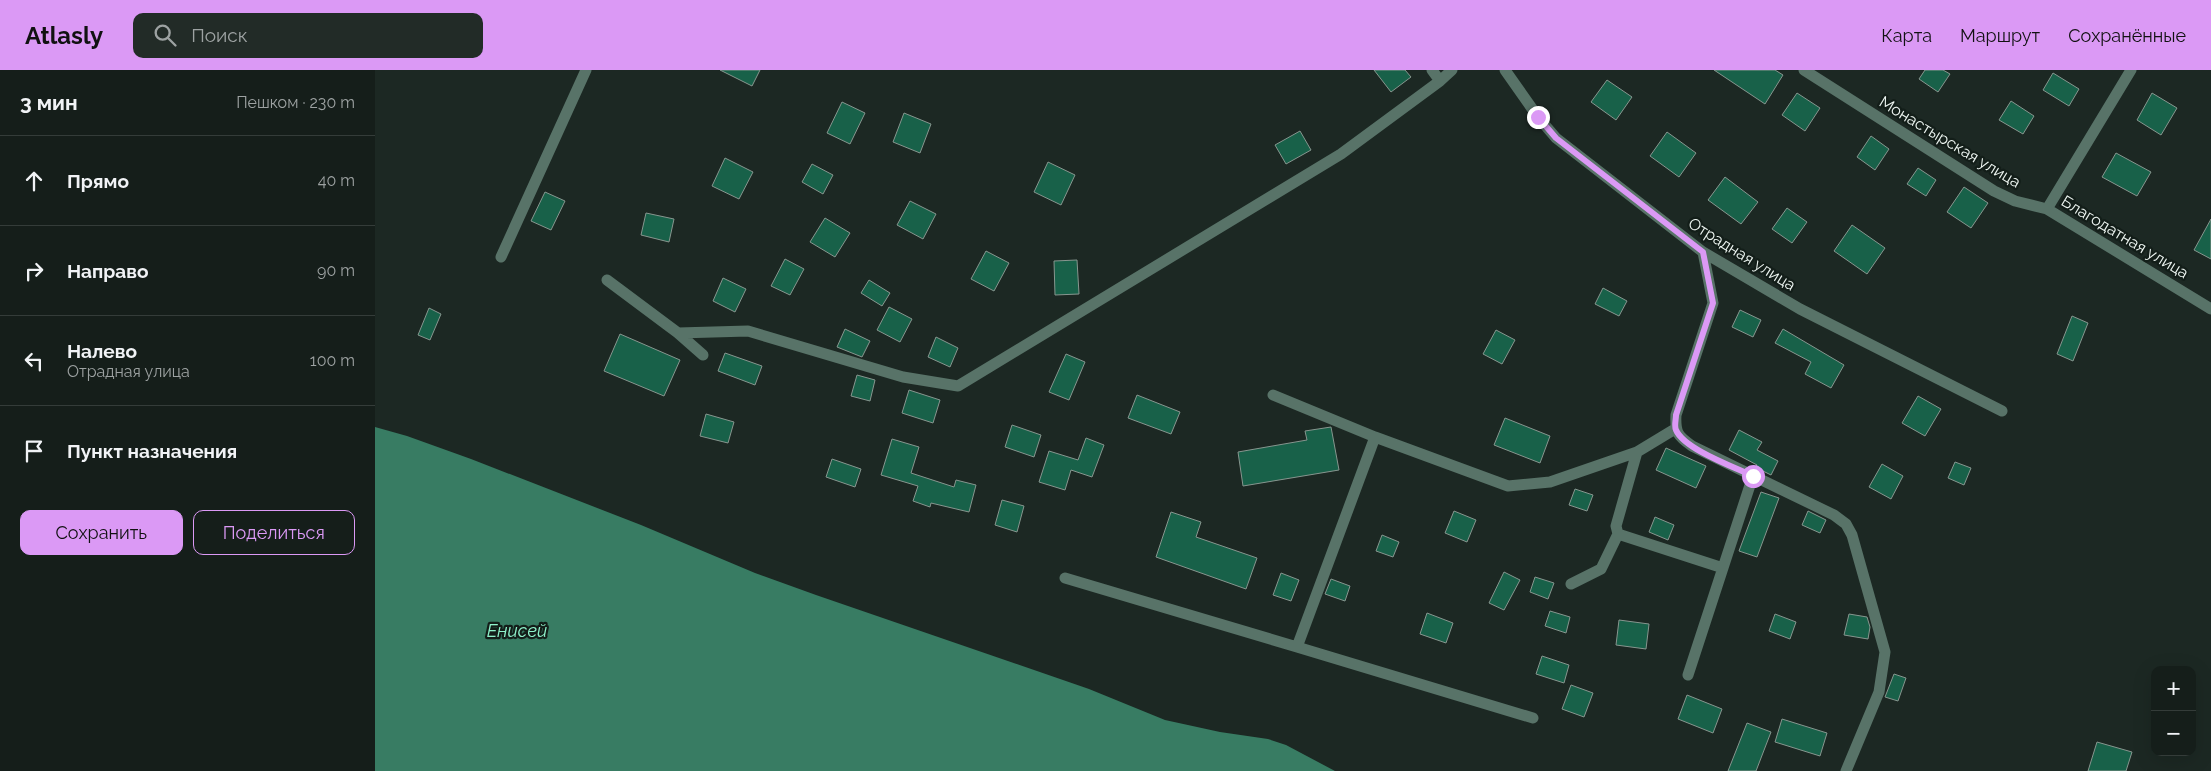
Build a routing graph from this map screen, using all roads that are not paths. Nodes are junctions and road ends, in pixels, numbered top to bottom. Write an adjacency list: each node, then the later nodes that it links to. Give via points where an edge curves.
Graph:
1 (586, 70): 10 (street)
2 (1432, 70): 7 (street)
3 (1452, 70): 7 (street)
4 (1505, 70): 9 (street, Отрадная улица, via 1556,138)
5 (1804, 70): 8 (street, Монастырская улица, via 1994,191 2015,201)
6 (2131, 70): 8 (street)
7 (1440, 81): 13 (street, via 1341,154 957,386 903,377 748,332)
8 (2047, 209): 12 (street, Благодатная улица)
9 (1703, 252): 16 (street, Отрадная улица, via 1800,309); 17 (street, via 1713,303 1676,415)
10 (501, 256)
11 (607, 280): 13 (street)
12 (2211, 309)
13 (678, 332): 14 (street)
14 (703, 355)
15 (1273, 395): 18 (street)
16 (2002, 411)
17 (1675, 429): 19 (street); 20 (street, via 1682,440)
18 (1375, 437): 19 (street, via 1508,486 1550,482); 25 (street)
19 (1637, 452): 21 (street, via 1616,526)
20 (1753, 476): 22 (street); 28 (street, via 1834,515 1846,524 1852,535 1885,652 1879,692)
21 (1618, 534): 22 (street); 24 (street, via 1601,569)
22 (1723, 568): 26 (street)
23 (1065, 578): 25 (street)
24 (1571, 584)
25 (1297, 647): 27 (street)
26 (1688, 675)
27 (1533, 718)
28 (1846, 771)

